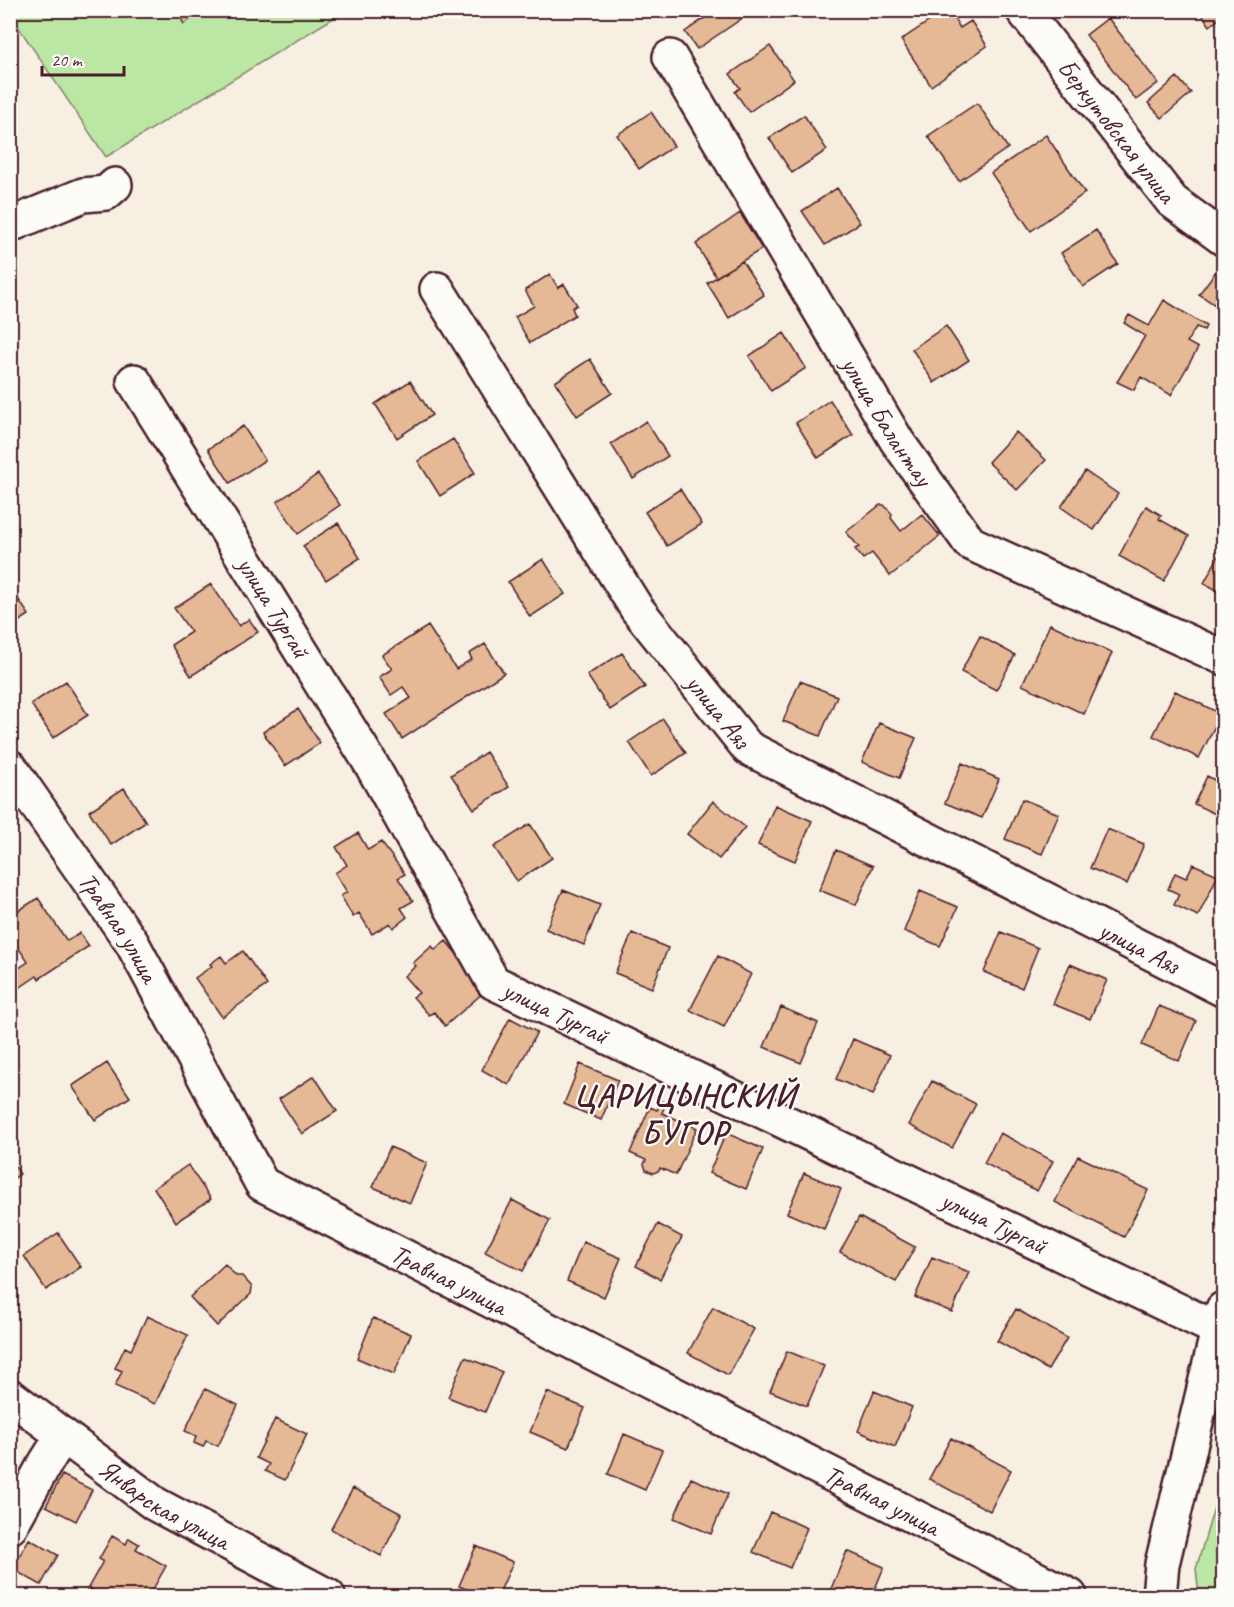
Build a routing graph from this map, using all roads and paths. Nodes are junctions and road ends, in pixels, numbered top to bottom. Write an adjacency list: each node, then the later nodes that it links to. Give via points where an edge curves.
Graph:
1 (1023, 10): 5 (street, Беркутовская улица, via 1172,201)
2 (670, 57): 8 (street, улица Балантау, via 897,441 970,543)
3 (115, 185): 4 (street)
4 (10, 225)
5 (1224, 239)
6 (437, 289): 10 (street, улица Аяз, via 637,609 748,748)
7 (134, 381): 11 (street, улица Тургай, via 371,764 493,982)
8 (1224, 658)
9 (10, 767): 16 (street, Травная улица, via 132,943 262,1184)
10 (1224, 990)
11 (1220, 1318): 17 (street, via 1162,1564)
12 (10, 1396): 13 (street, Январская улица)
13 (63, 1435): 14 (street); 15 (street, Январская улица, via 155,1504)
14 (10, 1527)
15 (328, 1596)
16 (1070, 1596)
17 (1159, 1596)

